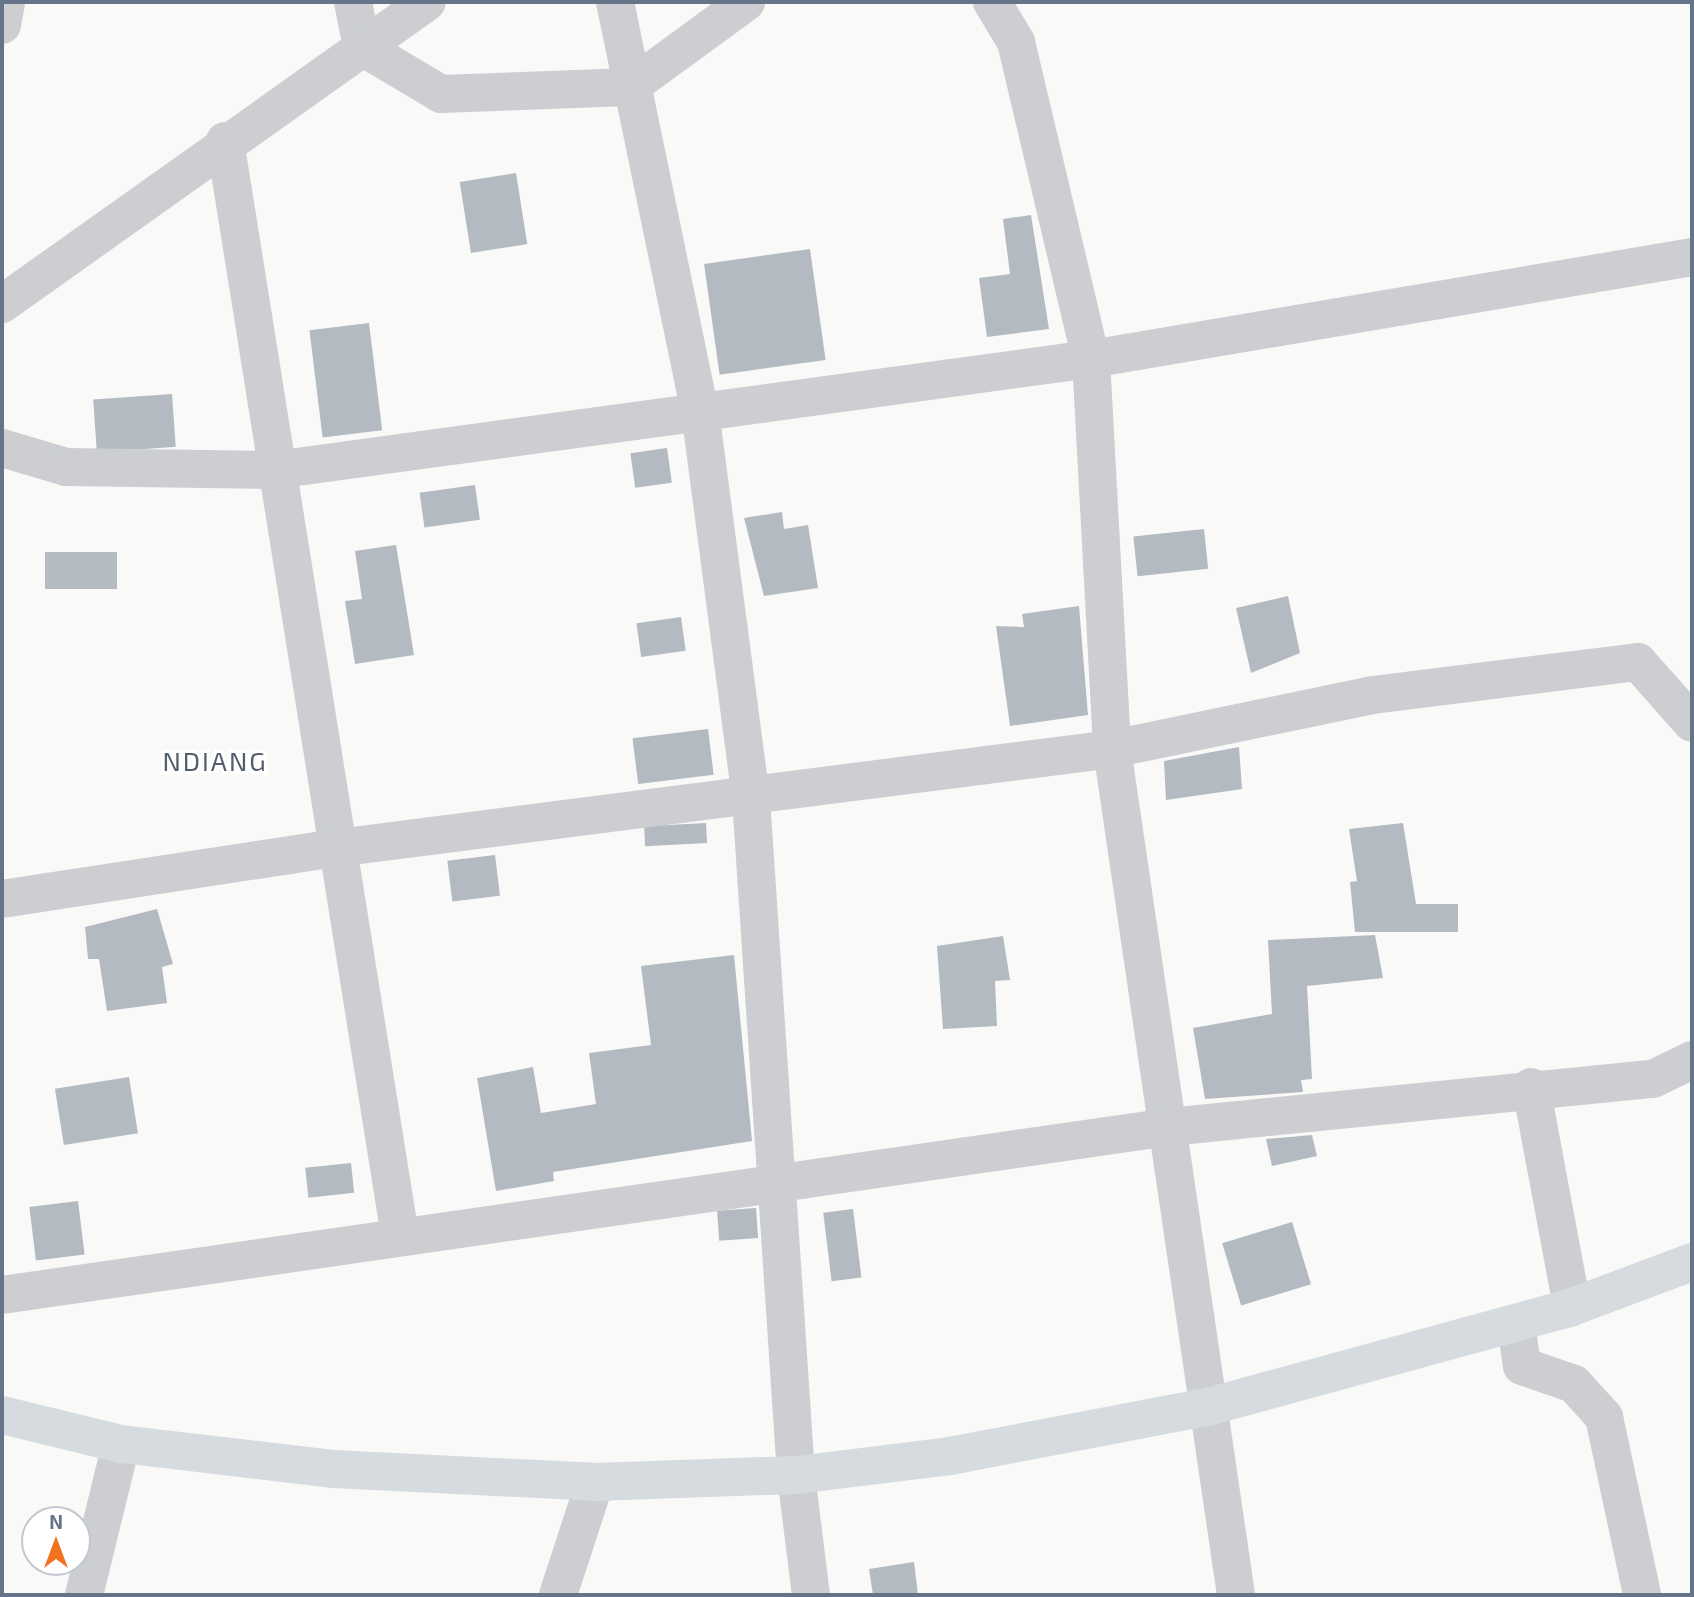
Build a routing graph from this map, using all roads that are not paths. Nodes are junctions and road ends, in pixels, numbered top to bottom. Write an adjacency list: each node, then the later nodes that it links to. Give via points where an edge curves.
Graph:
1 (6, 2): 7 (street)
2 (353, 2): 8 (street)
3 (427, 2): 8 (street)
4 (615, 2): 9 (street)
5 (746, 2): 9 (street)
6 (992, 2): 13 (street, via 1016,42)
7 (2, 25)
8 (362, 47): 9 (street, via 442,94); 10 (street)
9 (630, 87): 14 (street)
10 (225, 141): 12 (street); 16 (street)
11 (1692, 257): 13 (street)
12 (2, 304)
13 (1091, 359): 14 (street); 18 (street)
14 (700, 411): 16 (street); 19 (street)
15 (2, 448): 16 (street, via 66,467)
16 (275, 470): 20 (street)
17 (1692, 723): 18 (street, via 1638,662 1373,695)
18 (1112, 749): 19 (street); 24 (street)
19 (751, 797): 20 (street); 25 (street)
20 (337, 848): 21 (street); 26 (street)
21 (2, 899)
22 (1692, 1060): 23 (street, via 1653,1079)
23 (1531, 1087): 24 (street); 29 (street)
24 (1169, 1127): 25 (street); 31 (street)
25 (779, 1187): 26 (street); 34 (street)
26 (400, 1236): 28 (street)
27 (1692, 1262): 29 (main road)
28 (2, 1295)
29 (1572, 1307): 30 (main road)
30 (1516, 1323): 31 (main road); 40 (street, via 1522,1366 1574,1384 1604,1417)
31 (1211, 1406): 34 (main road, via 950,1456); 39 (street)
32 (2, 1415): 33 (main road)
33 (121, 1444): 35 (main road, via 333,1469); 36 (street)
34 (796, 1475): 35 (main road); 38 (street)
35 (595, 1482): 37 (street)
36 (84, 1595)
37 (558, 1595)
38 (811, 1595)
39 (1236, 1595)
40 (1642, 1595)

